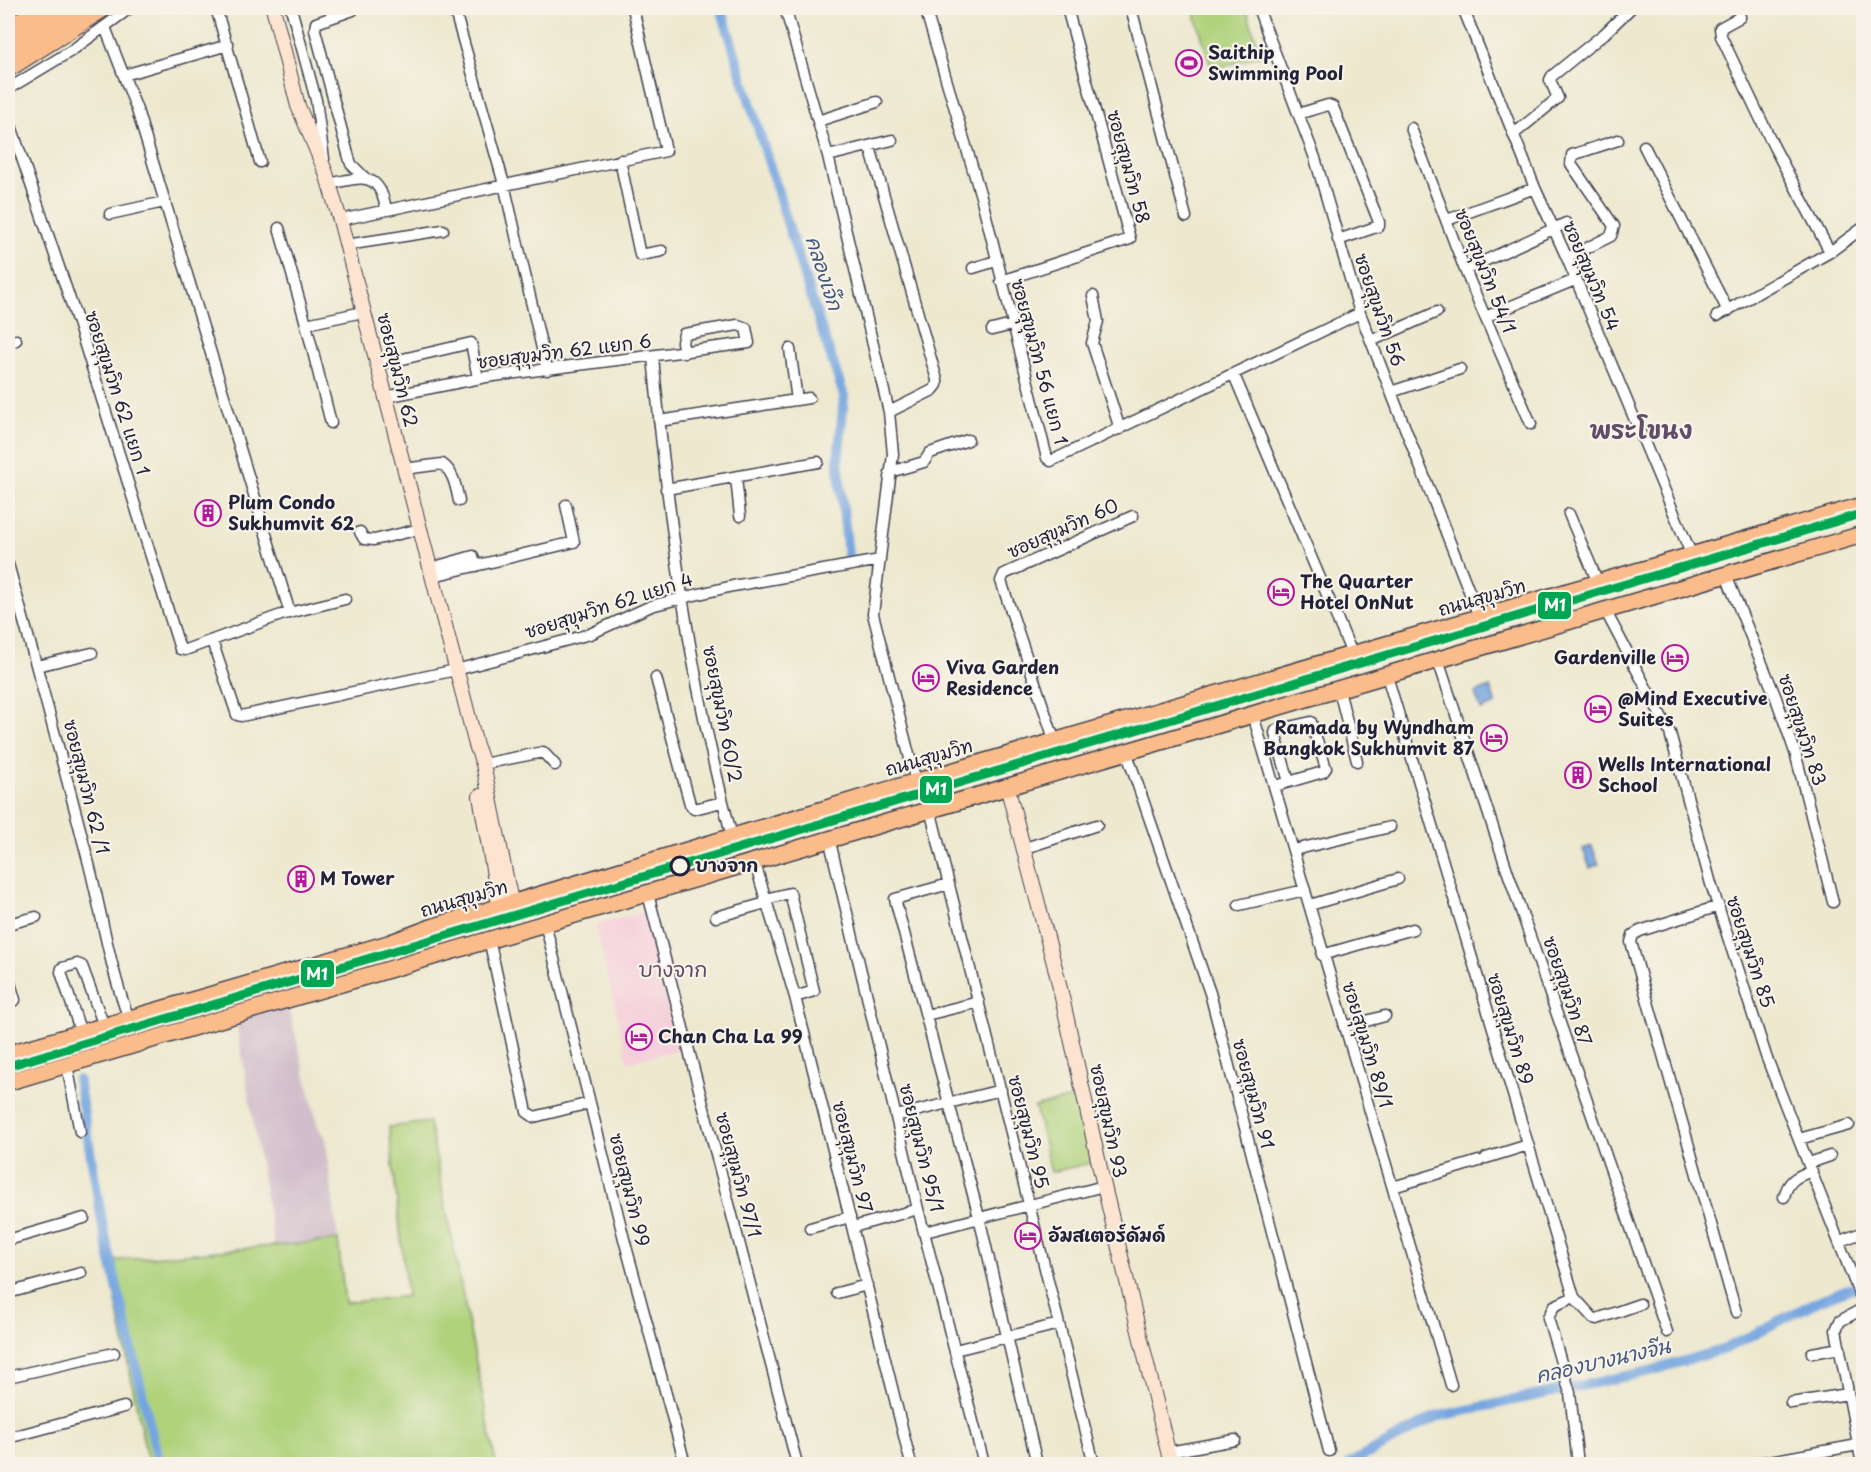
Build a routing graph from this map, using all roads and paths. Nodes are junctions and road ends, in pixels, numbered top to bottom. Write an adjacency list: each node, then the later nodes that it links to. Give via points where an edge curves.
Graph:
1 (45, 8): 23 (highway)
2 (71, 8): 25 (highway)
3 (81, 8): 26 (highway)
4 (103, 8): 27 (highway)
5 (129, 8): 22 (street)
6 (216, 8): 24 (street)
7 (291, 8): 43 (street, via 316,100)
8 (454, 8): 45 (street)
9 (633, 8): 41 (street, via 666,151)
10 (785, 8): 33 (street)
11 (925, 8): 63 (street, ซอยสุขุมวิท 56 แยก 1, via 982,200)
12 (1067, 8): 67 (street, ซอยสุขุมวิท 58, via 1130,239)
13 (1131, 8): 50 (street)
14 (1258, 8): 31 (street, ซอยสุขุมวิท 56)
15 (1631, 8): 35 (street, via 1552,76 1558,98)
16 (1738, 8): 61 (street, via 1740,17 1720,28 1721,36)
17 (1861, 8): 21 (street)
18 (1466, 9): 35 (street, ซอยสุขุมวิท 54)
19 (273, 10): 43 (street, ซอยสุขุมวิท 62, via 298,106)
20 (353, 10): 44 (street, via 316,23 315,30 351,164)
21 (1863, 12)
22 (105, 27): 28 (street); 29 (street)
23 (8, 28)
24 (228, 45): 28 (street); 42 (street)
25 (8, 47)
26 (8, 53)
27 (8, 68)
28 (123, 75): 47 (street)
29 (8, 89)
30 (877, 102): 33 (street)
31 (1298, 114): 58 (street, ซอยสุขุมวิท 56); 58 (street, via 1328,105 1334,108 1379,222 1379,226)
32 (8, 117): 118 (street, ซอยสุขุมวิท 62 แยก 1, via 79,326 180,649)
33 (818, 121): 40 (street)
34 (1411, 128): 52 (street, ซอยสุขุมวิท 54/1)
35 (1514, 134): 46 (street, ซอยสุขุมวิท 54)
36 (892, 140): 39 (street)
37 (1618, 140): 62 (street, via 1572,155 1571,164 1614,226 1611,236)
38 (1644, 146): 61 (street, via 1723,313)
39 (870, 147): 40 (street); 87 (street, via 937,380 933,390)
40 (828, 156): 87 (street)
41 (620, 160): 45 (street); 60 (street, via 640,255)
42 (260, 162)
43 (328, 178): 44 (street); 51 (street, ซอยสุขุมวิท 62)
44 (365, 178): 48 (street, via 380,187)
45 (504, 184): 48 (street); 82 (street)
46 (1535, 188): 52 (street); 57 (street, ซอยสุขุมวิท 54)
47 (164, 202): 49 (street); 116 (street)
48 (386, 209): 51 (street)
49 (110, 214)
50 (1186, 218)
51 (340, 220): 59 (street, ซอยสุขุมวิท 62)
52 (1447, 220): 65 (street, ซอยสุขุมวิท 54/1)
53 (1566, 223): 57 (street)
54 (1863, 227): 61 (street)
55 (279, 228): 73 (street)
56 (443, 230): 59 (street)
57 (1554, 231): 62 (street, ซอยสุขุมวิท 54); 65 (street)
58 (1338, 240): 71 (street, ซอยสุขุมวิท 56)
59 (346, 245): 69 (street, ซอยสุขุมวิท 62)
60 (662, 251)
61 (1830, 252)
62 (1567, 258): 66 (street, ซอยสุขุมวิท 54)
63 (996, 261): 64 (street); 67 (street, ซอยสุขุมวิท 56 แยก 1)
64 (973, 268)
65 (1465, 270): 72 (street, ซอยสุขุมวิท 54/1)
66 (1575, 280): 72 (street); 107 (street, ซอยสุขุมวิท 54)
67 (1001, 281): 74 (street, ซอยสุขุมวิท 56 แยก 1)
68 (1093, 296): 91 (street, via 1098,321 1092,343)
69 (363, 312): 73 (street); 80 (street, ซอยสุขุมวิท 62)
70 (1437, 312): 76 (street)
71 (1360, 313): 76 (street, ซอยสุขุมวิท 56); 83 (street, ซอยสุขุมวิท 56 แยก 1)
72 (1485, 317): 90 (street, ซอยสุขุมวิท 54/1)
73 (306, 324): 89 (street)
74 (1012, 325): 75 (street); 91 (street, ซอยสุขุมวิท 56 แยก 1, via 1047,458 1056,461)
75 (992, 330)
76 (1371, 341): 85 (street, ซอยสุขุมวิท 56)
77 (790, 349): 88 (street, via 803,399)
78 (684, 353): 78 (street, ซอยสุขุมวิท 62 แยก 6, via 749,343 746,328 738,325 684,334); 79 (street, ซอยสุขุมวิท 62 แยก 6)
79 (653, 357): 82 (street, ซอยสุขุมวิท 62 แยก 6); 88 (street, ซอยสุขุมวิท 60/2)
80 (377, 365): 84 (street, via 471,344); 86 (street, ซอยสุขุมวิท 62)
81 (1460, 369): 85 (street)
82 (547, 370): 84 (street, ซอยสุขุมวิท 62 แยก 6)
83 (1234, 375): 91 (street, ซอยสุขุมวิท 56 แยก 1); 120 (street)
84 (478, 378): 86 (street, ซอยสุขุมวิท 62 แยก 6)
85 (1391, 392): 117 (street, ซอยสุขุมวิท 56)
86 (385, 397): 94 (street, ซอยสุขุมวิท 62)
87 (890, 412): 95 (street)
88 (659, 421): 97 (street, ซอยสุขุมวิท 60/2)
89 (332, 423)
90 (1531, 424)
91 (1120, 429)
92 (968, 440): 95 (street, via 930,453 924,462)
93 (818, 462): 96 (street)
94 (404, 470): 98 (street, via 446,466); 104 (street, ซอยสุขุมวิท 62)
95 (890, 472): 108 (street)
96 (736, 477): 97 (street); 102 (street)
97 (666, 489): 113 (street, ซอยสุขุมวิท 60/2)
98 (459, 501)
99 (566, 504): 110 (street, via 574,542 476,566)
100 (1863, 505): 107 (main road, ถนนสุขุมวิท)
101 (1569, 514): 112 (street)
102 (740, 516)
103 (1133, 516): 129 (street, ซอยสุขุมวิท 60, via 1004,574 1001,581)
104 (420, 529): 105 (street, via 374,540 364,539); 110 (street, ซอยสุขุมวิท 62)
105 (360, 532)
106 (1863, 534): 111 (main road)
107 (1692, 556): 112 (main road, ถนนสุขุมวิท)
108 (880, 560): 113 (street, ซอยสุขุมวิท 62 แยก 4); 135 (street, via 873,614)
109 (8, 564): 122 (street, ซอยสุขุมวิท 62 /1)
110 (432, 572): 124 (street, ซอยสุขุมวิท 62)
111 (1725, 573): 115 (main road); 153 (street, ซอยสุขุมวิท 83, via 1795,752)
112 (1599, 585): 117 (main road, ถนนสุขุมวิท)
113 (682, 598): 124 (street, ซอยสุขุมวิท 62 แยก 4, via 651,606 590,634); 139 (street, ซอยสุขุมวิท 60/2)
114 (345, 599): 116 (street, ซอยสุขุมวิท 62 แยก 1)
115 (1605, 610): 121 (main road); 156 (street, ซอยสุขุมวิท 85, via 1670,733)
116 (290, 613): 118 (street, ซอยสุขุมวิท 62 แยก 1)
117 (1480, 619): 120 (main road, ถนนสุขุมวิท)
118 (212, 641): 124 (street, via 232,704 237,715 242,716)
119 (92, 653): 122 (street)
120 (1353, 656): 123 (main road, ถนนสุขุมวิท)
121 (1438, 660): 125 (main road); 212 (street, ซอยสุขุมวิท 87)
122 (37, 666): 172 (street, ซอยสุขุมวิท 62 /1, via 115,980)
123 (1315, 667): 127 (main road); 129 (main road, ถนนสุขุมวิท)
124 (456, 670): 130 (street, ซอยสุขุมวิท 62)
125 (1387, 676): 127 (main road); 186 (street, ซอยสุขุมวิท 89)
126 (657, 678): 139 (street, via 690,804 700,809)
127 (1331, 692): 128 (main road); 132 (street)
128 (1253, 715): 131 (main road); 138 (street, ซอยสุขุมวิท 89/1)
129 (1055, 742): 135 (main road, ถนนสุขุมวิท)
130 (476, 745): 133 (street, ซอยสุขุมวิท 62); 157 (street, ซอยสุขุมวิท 62, via 474,765)
131 (1126, 751): 137 (main road); 226 (street, ซอยสุขุมวิท 91, via 1210,993)
132 (1357, 761)
133 (483, 764): 134 (street, via 543,752); 157 (street, ซอยสุขุมวิท 62)
134 (555, 765)
135 (916, 782): 143 (main road, ถนนสุขุมวิท)
136 (1289, 782): 136 (street, via 1326,768 1311,722 1276,730); 138 (street)
137 (1007, 786): 140 (main road); 145 (street, ซอยสุขุมวิท 93)
138 (1275, 786): 146 (street, ซอยสุขุมวิท 89/1)
139 (722, 802): 143 (street, ซอยสุขุมวิท 60/2)
140 (930, 808): 144 (main road); 149 (street, ซอยสุขุมวิท 95)
141 (1097, 825): 145 (street)
142 (1390, 827): 146 (street)
143 (732, 837): 157 (main road, ถนนสุขุมวิท)
144 (829, 838): 147 (main road); 182 (street, ซอยสุขุมวิท 95/1)
145 (1025, 848): 189 (street, ซอยสุขุมวิท 93)
146 (1294, 850): 150 (street, ซอยสุขุมวิท 89/1)
147 (754, 860): 151 (main road); 152 (street, ซอยสุขุมวิท 97)
148 (1398, 879): 155 (street)
149 (949, 884): 169 (street, ซอยสุขุมวิท 95); 170 (street, via 896,900)
150 (1305, 890): 154 (street); 155 (street, ซอยสุขุมวิท 89/1)
151 (648, 894): 160 (main road); 229 (street, ซอยสุขุมวิท 97/1)
152 (765, 901): 159 (street); 167 (street, ซอยสุขุมวิท 97); 167 (street, via 790,893 814,992)
153 (1833, 902)
154 (1239, 905)
155 (1310, 905): 165 (street, ซอยสุขุมวิท 89/1)
156 (1719, 906): 185 (street, ซอยสุขุมวิท 85, via 1766,1056); 210 (street, via 1640,930 1631,942)
157 (506, 907): 163 (main road); 172 (main road, ถนนสุขุมวิท)
158 (36, 917): 161 (street)
159 (716, 917)
160 (545, 923): 163 (main road); 181 (street, ซอยสุขุมวิท 99)
161 (8, 924)
162 (1413, 929): 165 (street)
163 (512, 932): 164 (main road)
164 (489, 939): 177 (main road); 181 (street, via 527,1112 534,1117)
165 (1322, 955): 174 (street, ซอยสุขุมวิท 89/1)
166 (8, 976): 168 (street)
167 (795, 997): 196 (street, ซอยสุขุมวิท 97)
168 (15, 1000)
169 (979, 1002): 170 (street); 179 (street, ซอยสุขุมวิท 95)
170 (926, 1015): 180 (street)
171 (1385, 1016): 174 (street)
172 (129, 1019): 173 (main road, ถนนสุขุมวิท)
173 (104, 1026): 175 (main road, ถนนสุขุมวิท); 175 (street, via 82,966 62,968)
174 (1344, 1027): 190 (street, ซอยสุขุมวิท 89/1)
175 (81, 1033): 176 (main road, ถนนสุขุมวิท)
176 (8, 1054)
177 (67, 1065): 178 (main road); 184 (street)
178 (8, 1082)
179 (1001, 1090): 180 (street); 192 (street, ซอยสุขุมวิท 95)
180 (948, 1102): 182 (street); 194 (street)
181 (590, 1103): 228 (street, ซอยสุขุมวิท 99)
182 (896, 1116): 193 (street, ซอยสุขุมวิท 95/1)
183 (1850, 1125): 185 (street)
184 (80, 1132)
185 (1799, 1139): 188 (street, ซอยสุขุมวิท 85)
186 (1528, 1145): 190 (street); 207 (street, ซอยสุขุมวิท 89)
187 (1830, 1156): 188 (street)
188 (1810, 1167): 191 (street, via 1793,1179); 201 (street, ซอยสุขุมวิท 85)
189 (1104, 1186): 192 (street); 227 (street, ซอยสุขุมวิท 93)
190 (1393, 1187): 219 (street, ซอยสุขุมวิท 89/1)
191 (1785, 1197)
192 (1030, 1205): 194 (street); 211 (street, ซอยสุขุมวิท 95)
193 (918, 1209): 196 (street); 198 (street, ซอยสุขุมวิท 95/1)
194 (979, 1217): 198 (street); 213 (street)
195 (84, 1218): 200 (street)
196 (851, 1222): 197 (street); 204 (street, ซอยสุขุมวิท 97)
197 (810, 1228)
198 (925, 1232): 215 (street, ซอยสุขุมวิท 95/1)
199 (1863, 1232): 201 (street)
200 (8, 1240)
201 (1840, 1241): 208 (street, ซอยสุขุมวิท 85)
202 (8, 1273): 205 (street)
203 (81, 1273): 205 (street)
204 (867, 1285): 206 (street); 230 (street, ซอยสุขุมวิท 97)
205 (10, 1293)
206 (837, 1293)
207 (1574, 1297): 209 (street, via 1597,1319); 234 (street, via 1554,1306 1548,1318 1570,1393)
208 (1863, 1303): 214 (street, ซอยสุขุมวิท 85, via 1837,1325)
209 (1640, 1304)
210 (1736, 1312)
211 (1059, 1324): 213 (street); 233 (street, ซอยสุขุมวิท 95)
212 (1667, 1332)
213 (1008, 1336): 215 (street); 232 (street)
214 (1840, 1348): 217 (street); 220 (street, ซอยสุขุมวิท 85)
215 (955, 1350): 231 (street, ซอยสุขุมวิท 95/1)
216 (114, 1353): 218 (street)
217 (1812, 1353)
218 (8, 1377)
219 (1450, 1385)
220 (1848, 1394): 221 (street); 225 (street, ซอยสุขุมวิท 85)
221 (1791, 1403)
222 (124, 1407): 223 (street)
223 (8, 1438)
224 (1235, 1440): 227 (street)
225 (1858, 1445): 235 (street); 236 (street, ซอยสุขุมวิท 85)
226 (1329, 1451)
227 (1170, 1458)
228 (685, 1464)
229 (797, 1464)
230 (911, 1464)
231 (984, 1464)
232 (1037, 1464)
233 (1094, 1464)
234 (1578, 1464)
235 (1753, 1464)
236 (1862, 1464)

